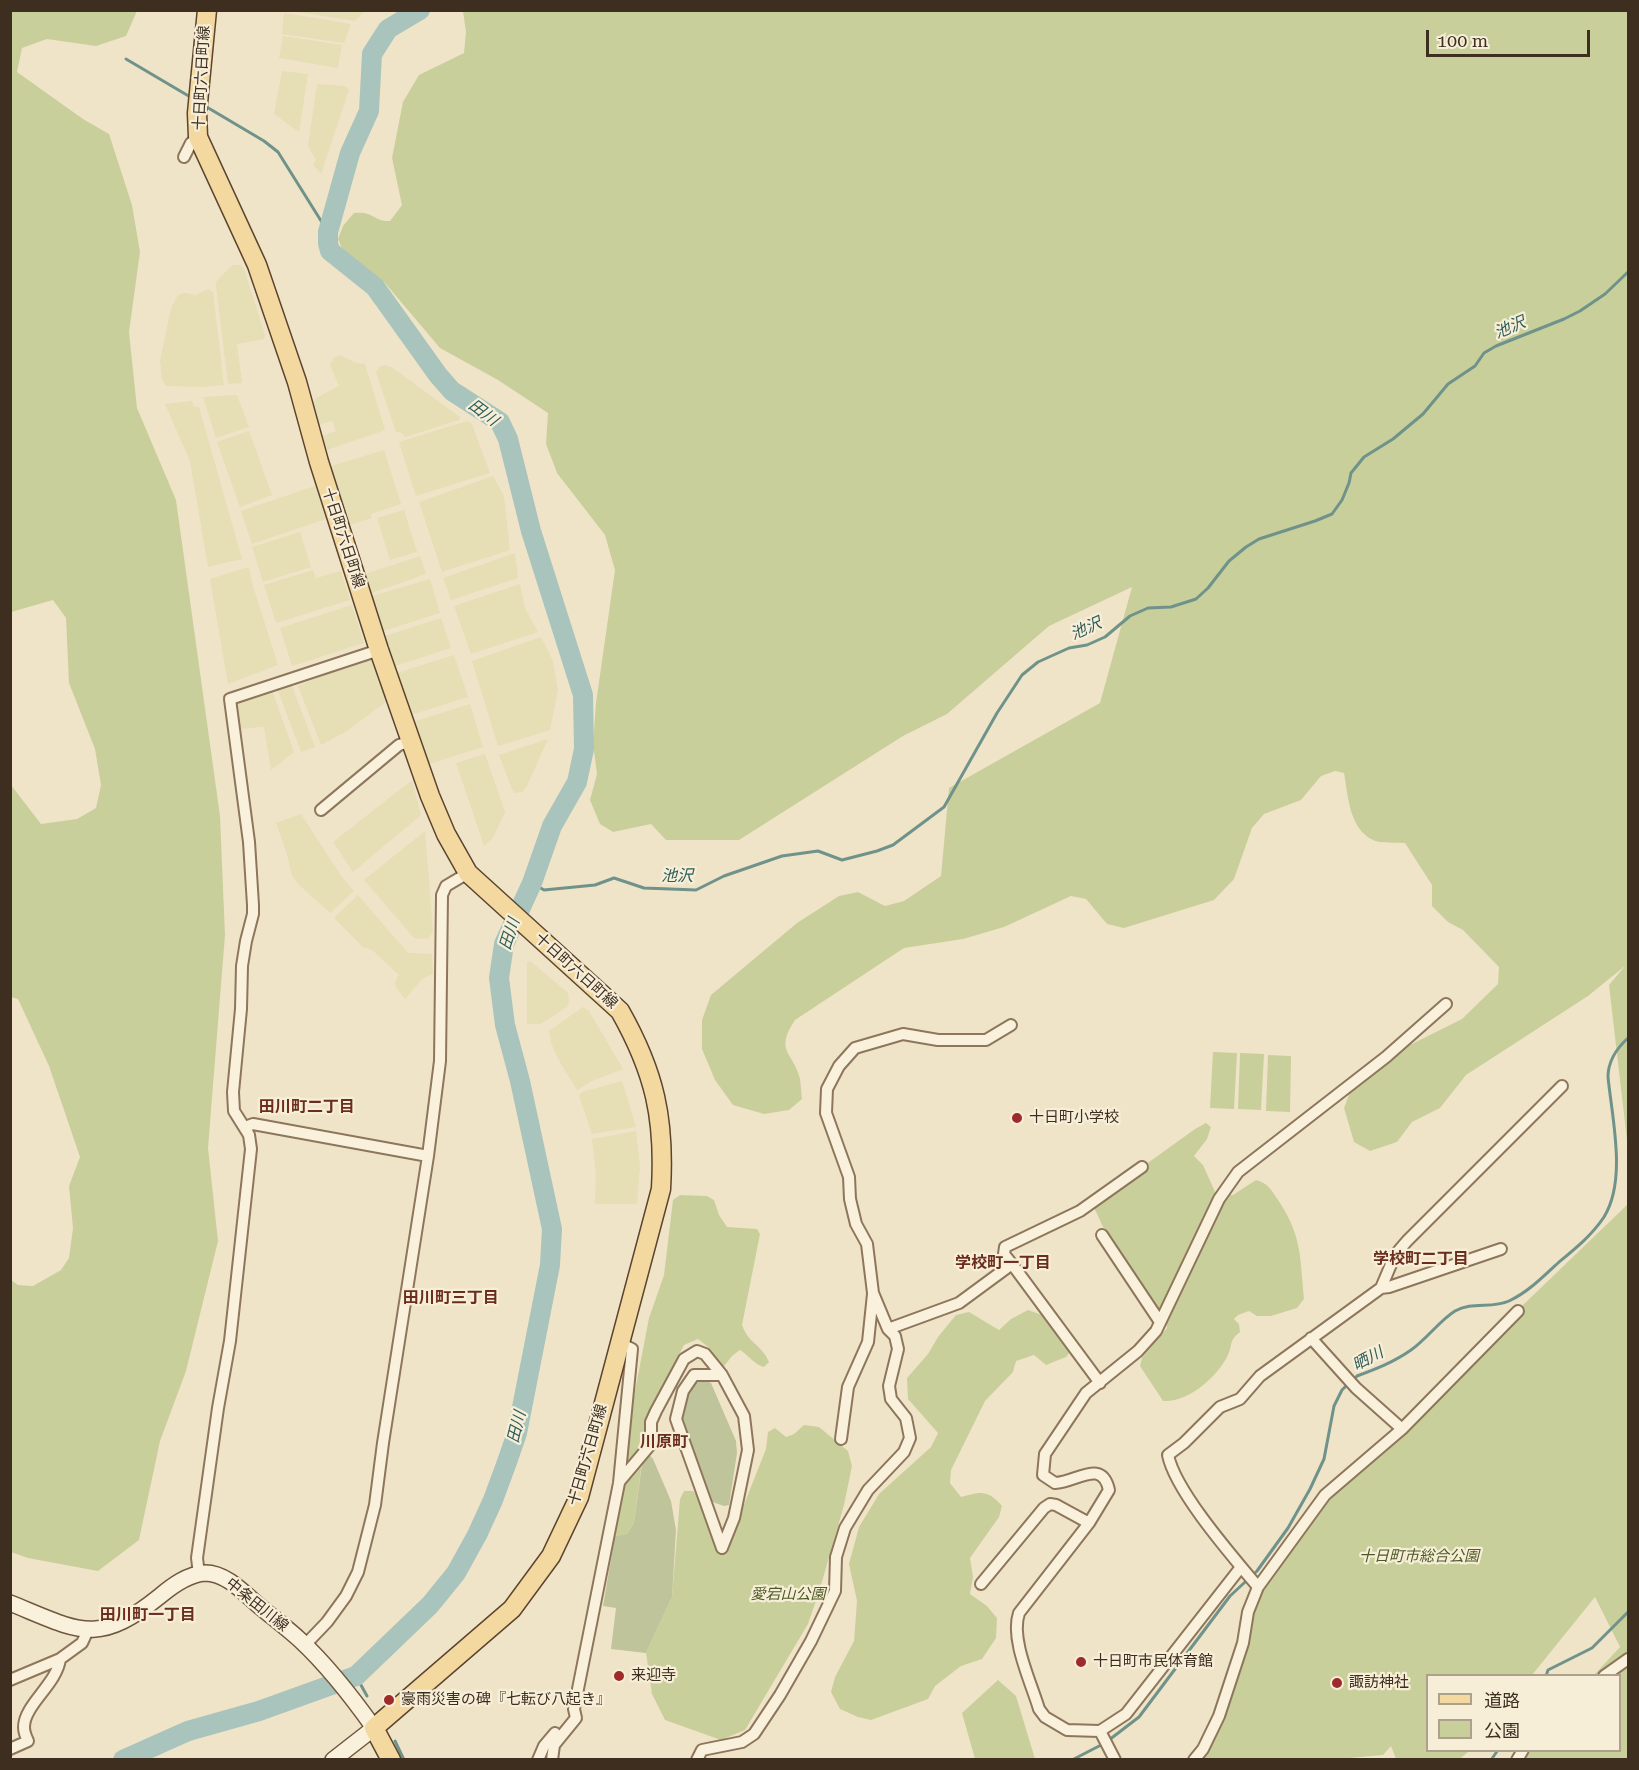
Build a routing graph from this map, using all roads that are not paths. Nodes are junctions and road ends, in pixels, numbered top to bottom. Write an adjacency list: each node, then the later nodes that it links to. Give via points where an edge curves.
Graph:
1 (207, 10): 2 (main road, 十日町六日町線)
2 (198, 137): 3 (street); 4 (main road, 十日町六日町線, via 257,265 297,382)
3 (184, 157)
4 (378, 650): 5 (main road, 十日町六日町線); 11 (street, via 230,699 249,842 253,905 242,966 233,1092 234,1111)
5 (412, 741): 6 (street, via 399,745); 7 (main road, 十日町六日町線, via 446,834)
6 (321, 810)
7 (468, 873): 12 (street, via 446,886 441,895 440,1061); 23 (main road, 十日町六日町線, via 620,1011 651,1082 661,1125 661,1189)
8 (1446, 1004): 20 (street, via 1386,1057 1238,1172 1219,1199)
9 (1011, 1025): 18 (street, via 986,1040 938,1040 903,1034 855,1048 827,1089 826,1113 849,1177 856,1224 867,1244)
10 (1562, 1086): 17 (street, via 1407,1241 1395,1255)
11 (245, 1127): 12 (street, via 253,1124); 31 (street, via 251,1149 248,1179 230,1341 197,1558)
12 (428, 1156): 36 (street, via 375,1505 358,1572 346,1596)
13 (1142, 1167): 16 (street, via 1080,1211 1005,1246 1004,1254)
14 (1102, 1235): 20 (street)
15 (1501, 1249): 17 (street)
16 (1012, 1264): 21 (street, via 959,1303); 25 (street)
17 (1381, 1288): 22 (street)
18 (873, 1293): 21 (street); 27 (street, via 868,1342 848,1387)
19 (1518, 1311): 26 (street)
20 (1160, 1322): 25 (street, via 1138,1351)
21 (888, 1329): 50 (street, via 895,1336 898,1349 889,1386 891,1399 906,1418 910,1438 904,1452 868,1490 845,1528 836,1557 835,1591 811,1641 754,1734 742,1742 702,1750)
22 (1311, 1338): 26 (street, via 1356,1388); 30 (street, via 1260,1376 1240,1399 1220,1407 1168,1455 1189,1496)
23 (620, 1343): 28 (street, via 632,1349); 42 (main road, 十日町六日町線, via 579,1497 550,1556 512,1609)
24 (722, 1375): 24 (street, via 744,1416 748,1450 734,1518 722,1548 676,1419 683,1391 694,1375); 28 (street, via 705,1354 697,1351 684,1359 651,1422 651,1444)
25 (1100, 1383): 29 (street, via 1082,1399 1045,1454 1043,1475 1055,1484 1093,1473 1106,1479 1109,1490)
26 (1402, 1429): 33 (street, via 1324,1495)
27 (841, 1439)
28 (619, 1483): 41 (street)
29 (1089, 1523): 32 (street, via 1050,1504); 43 (street, via 1015,1622 1039,1709 1045,1717 1067,1730)
30 (1241, 1567): 33 (street); 43 (street, via 1126,1714)
31 (199, 1574): 35 (main road, via 180,1581 125,1621); 36 (main road, 中条田川線, via 219,1575 234,1584)
32 (981, 1584)
33 (1258, 1587): 51 (street, via 1220,1716)
34 (10, 1603): 35 (main road, via 58,1623)
35 (88, 1630): 37 (street, via 82,1643)
36 (305, 1645): 42 (main road, 中条田川線)
37 (60, 1659): 40 (street); 44 (street, via 59,1670 31,1708 24,1726 27,1741)
38 (1629, 1659): 39 (street)
39 (1607, 1674)
40 (10, 1680)
41 (574, 1709): 48 (street, via 544,1746); 49 (street, via 576,1718 554,1745)
42 (374, 1728): 46 (main road); 47 (main road)
43 (1101, 1734): 45 (street)
44 (10, 1749)
45 (1113, 1755)
46 (333, 1760)
47 (391, 1760)
48 (538, 1760)
49 (552, 1760)
50 (696, 1760)
51 (1194, 1760)

